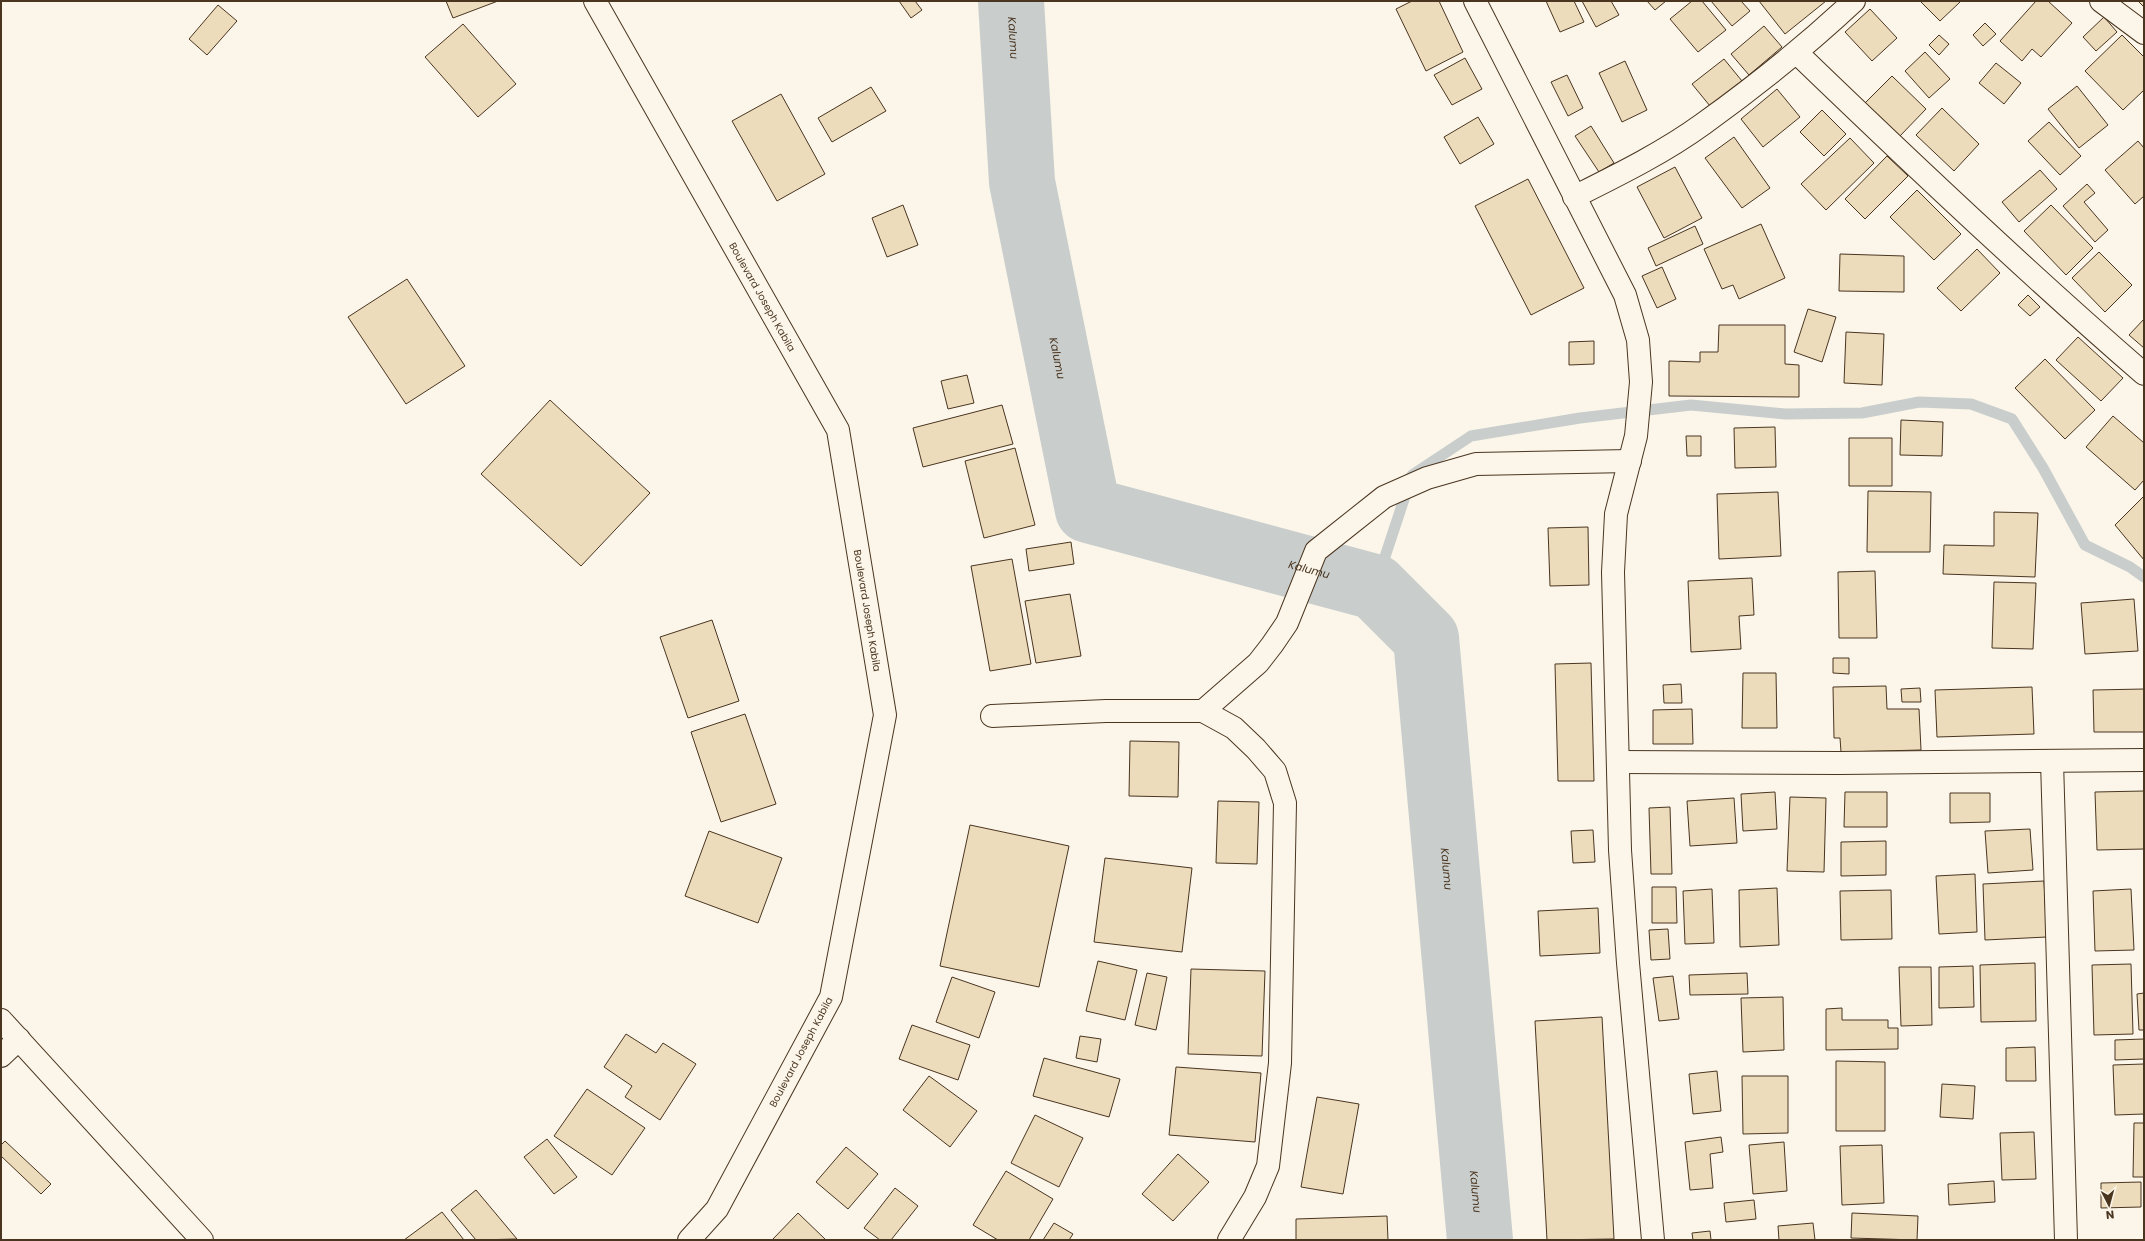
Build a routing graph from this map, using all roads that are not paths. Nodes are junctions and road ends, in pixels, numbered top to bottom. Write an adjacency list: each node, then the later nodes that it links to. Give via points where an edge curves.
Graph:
1 (595, 1): 19 (main road, Boulevard Joseph Kabila, via 838,430 885,715 831,997 717,1209)
2 (1475, 1): 7 (main road)
3 (2101, 1): 5 (main road)
4 (1847, 3): 6 (main road)
5 (2144, 33)
6 (1796, 52): 7 (main road, via 1703,124 1627,170); 8 (main road, via 1910,162 2070,310)
7 (1574, 197): 9 (main road, via 1624,295 1638,340 1641,382 1636,436)
8 (2144, 374)
9 (1630, 461): 10 (main road, via 1476,464 1434,476 1384,497 1316,551 1287,623 1258,663); 14 (main road, via 1616,514 1612,572)
10 (1203, 712): 11 (main road, via 1106,711); 20 (main road, via 1234,728 1256,749 1275,771 1285,803 1280,1063 1268,1166 1256,1197)
11 (992, 716)
12 (2144, 760): 13 (main road)
13 (2052, 761): 14 (main road); 22 (main road)
14 (1618, 762): 21 (main road, via 1620,850 1627,955)
15 (1, 1020): 16 (main road)
16 (19, 1039): 17 (main road); 18 (main road)
17 (1, 1056)
18 (202, 1240)
19 (689, 1240)
20 (1229, 1240)
21 (1653, 1240)
22 (2066, 1240)

